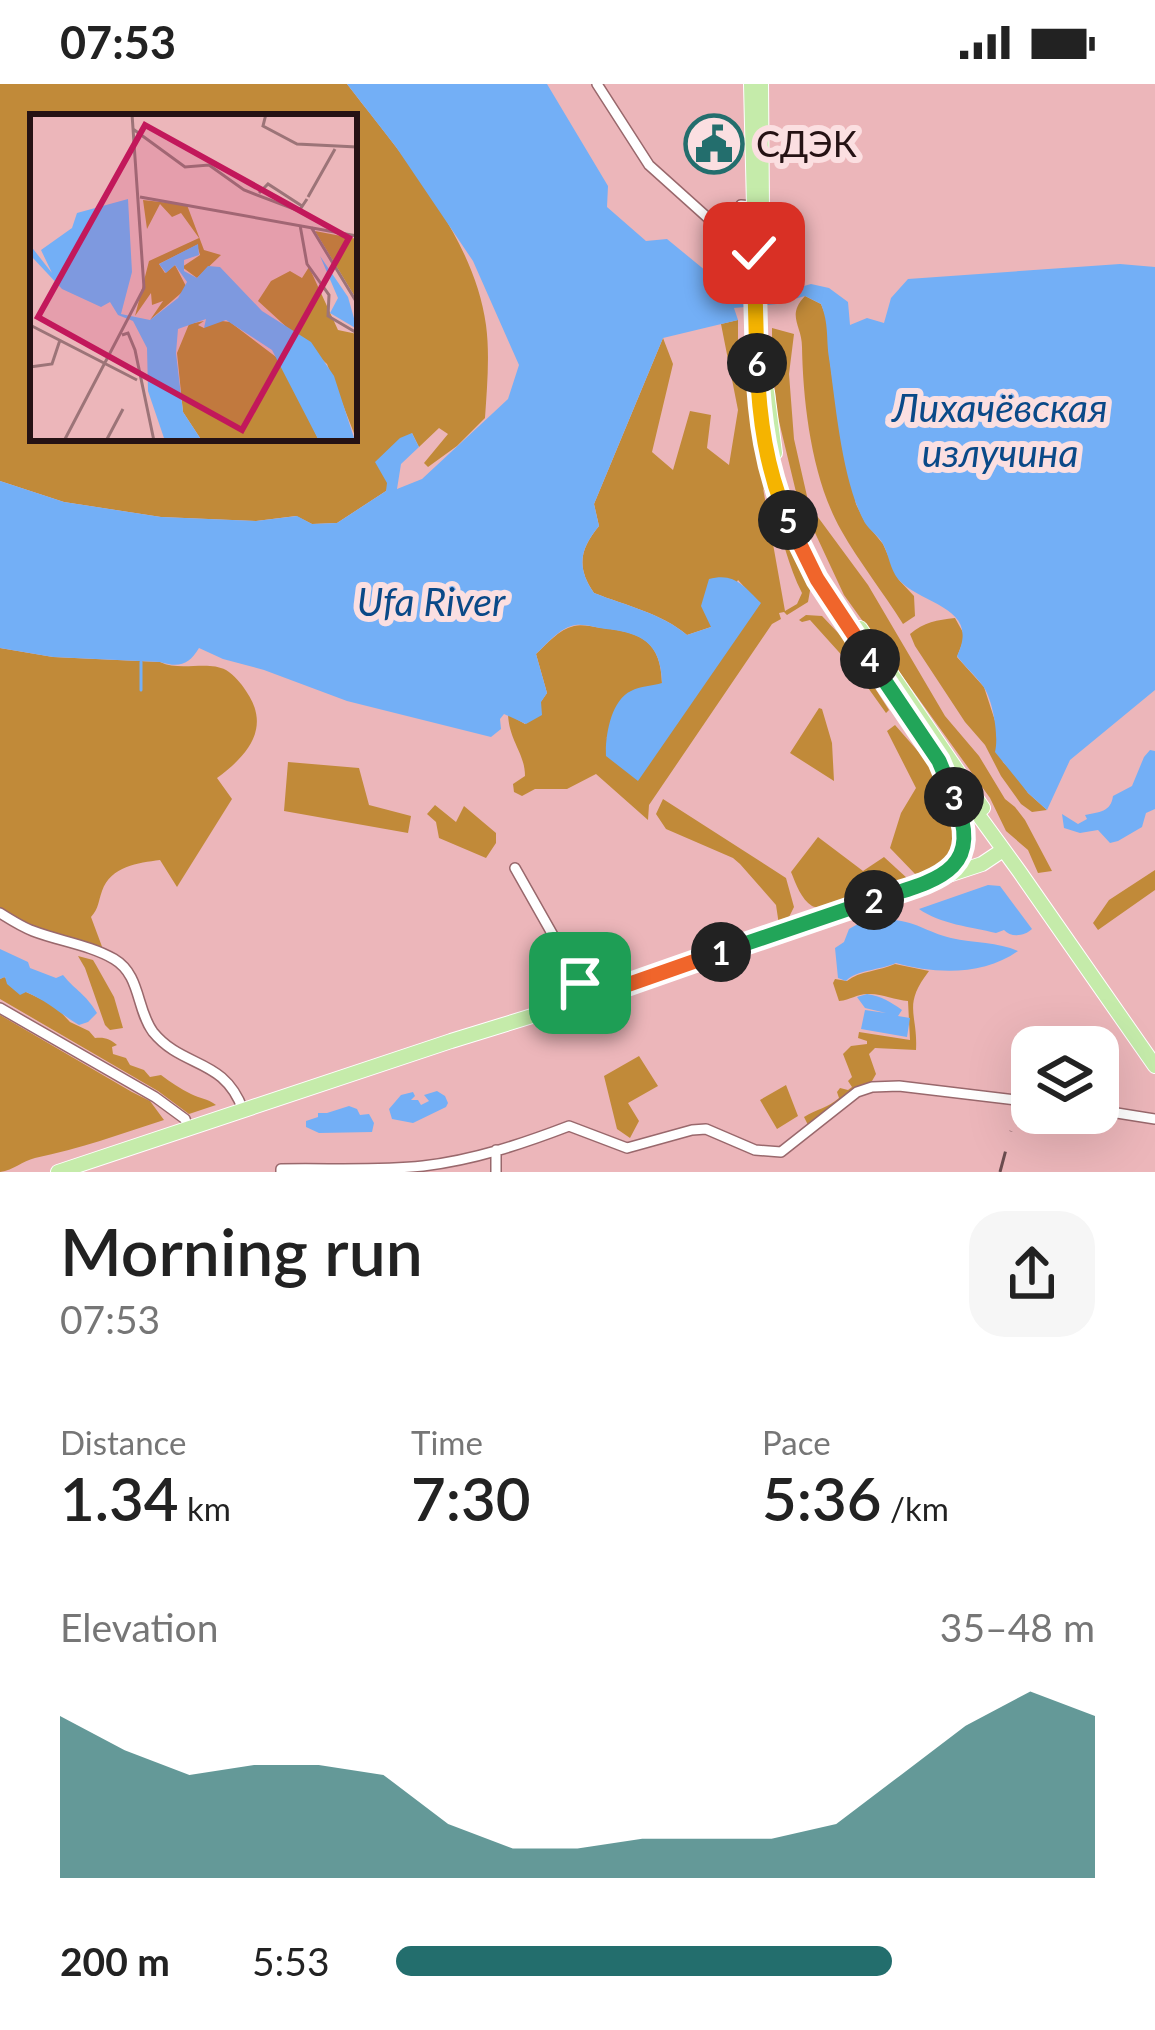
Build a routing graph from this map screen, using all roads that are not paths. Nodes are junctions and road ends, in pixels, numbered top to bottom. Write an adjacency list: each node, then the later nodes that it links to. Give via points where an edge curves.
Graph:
1 (597, 84): 4 (street, via 657,174 718,227 735,228 741,206)
2 (751, 84): 4 (main road)
3 (763, 84): 5 (main road)
4 (753, 206): 5 (main road)
5 (758, 253): 6 (main road)
6 (761, 355): 7 (main road, via 767,462 796,538); 8 (main road, via 777,462 810,548 982,805)
7 (939, 761): 8 (main road); 10 (main road, via 967,840 957,861)
8 (1003, 850): 10 (main road); 14 (main road)
9 (515, 868): 12 (street)
10 (931, 882): 12 (main road)
11 (0, 913): 16 (street, via 118,961 153,1032 224,1077)
12 (584, 1000): 16 (main road)
13 (0, 1008): 19 (street, via 155,1097)
14 (1155, 1066)
15 (1011, 1099): 20 (street, via 872,1087 781,1152 706,1129 628,1148 569,1126)
16 (243, 1110): 19 (main road)
17 (1119, 1113): 18 (street)
18 (1155, 1119)
19 (188, 1128): 21 (main road)
20 (496, 1150): 22 (street, via 420,1166); 23 (street)
21 (69, 1170)
22 (281, 1171)
23 (496, 1172)

